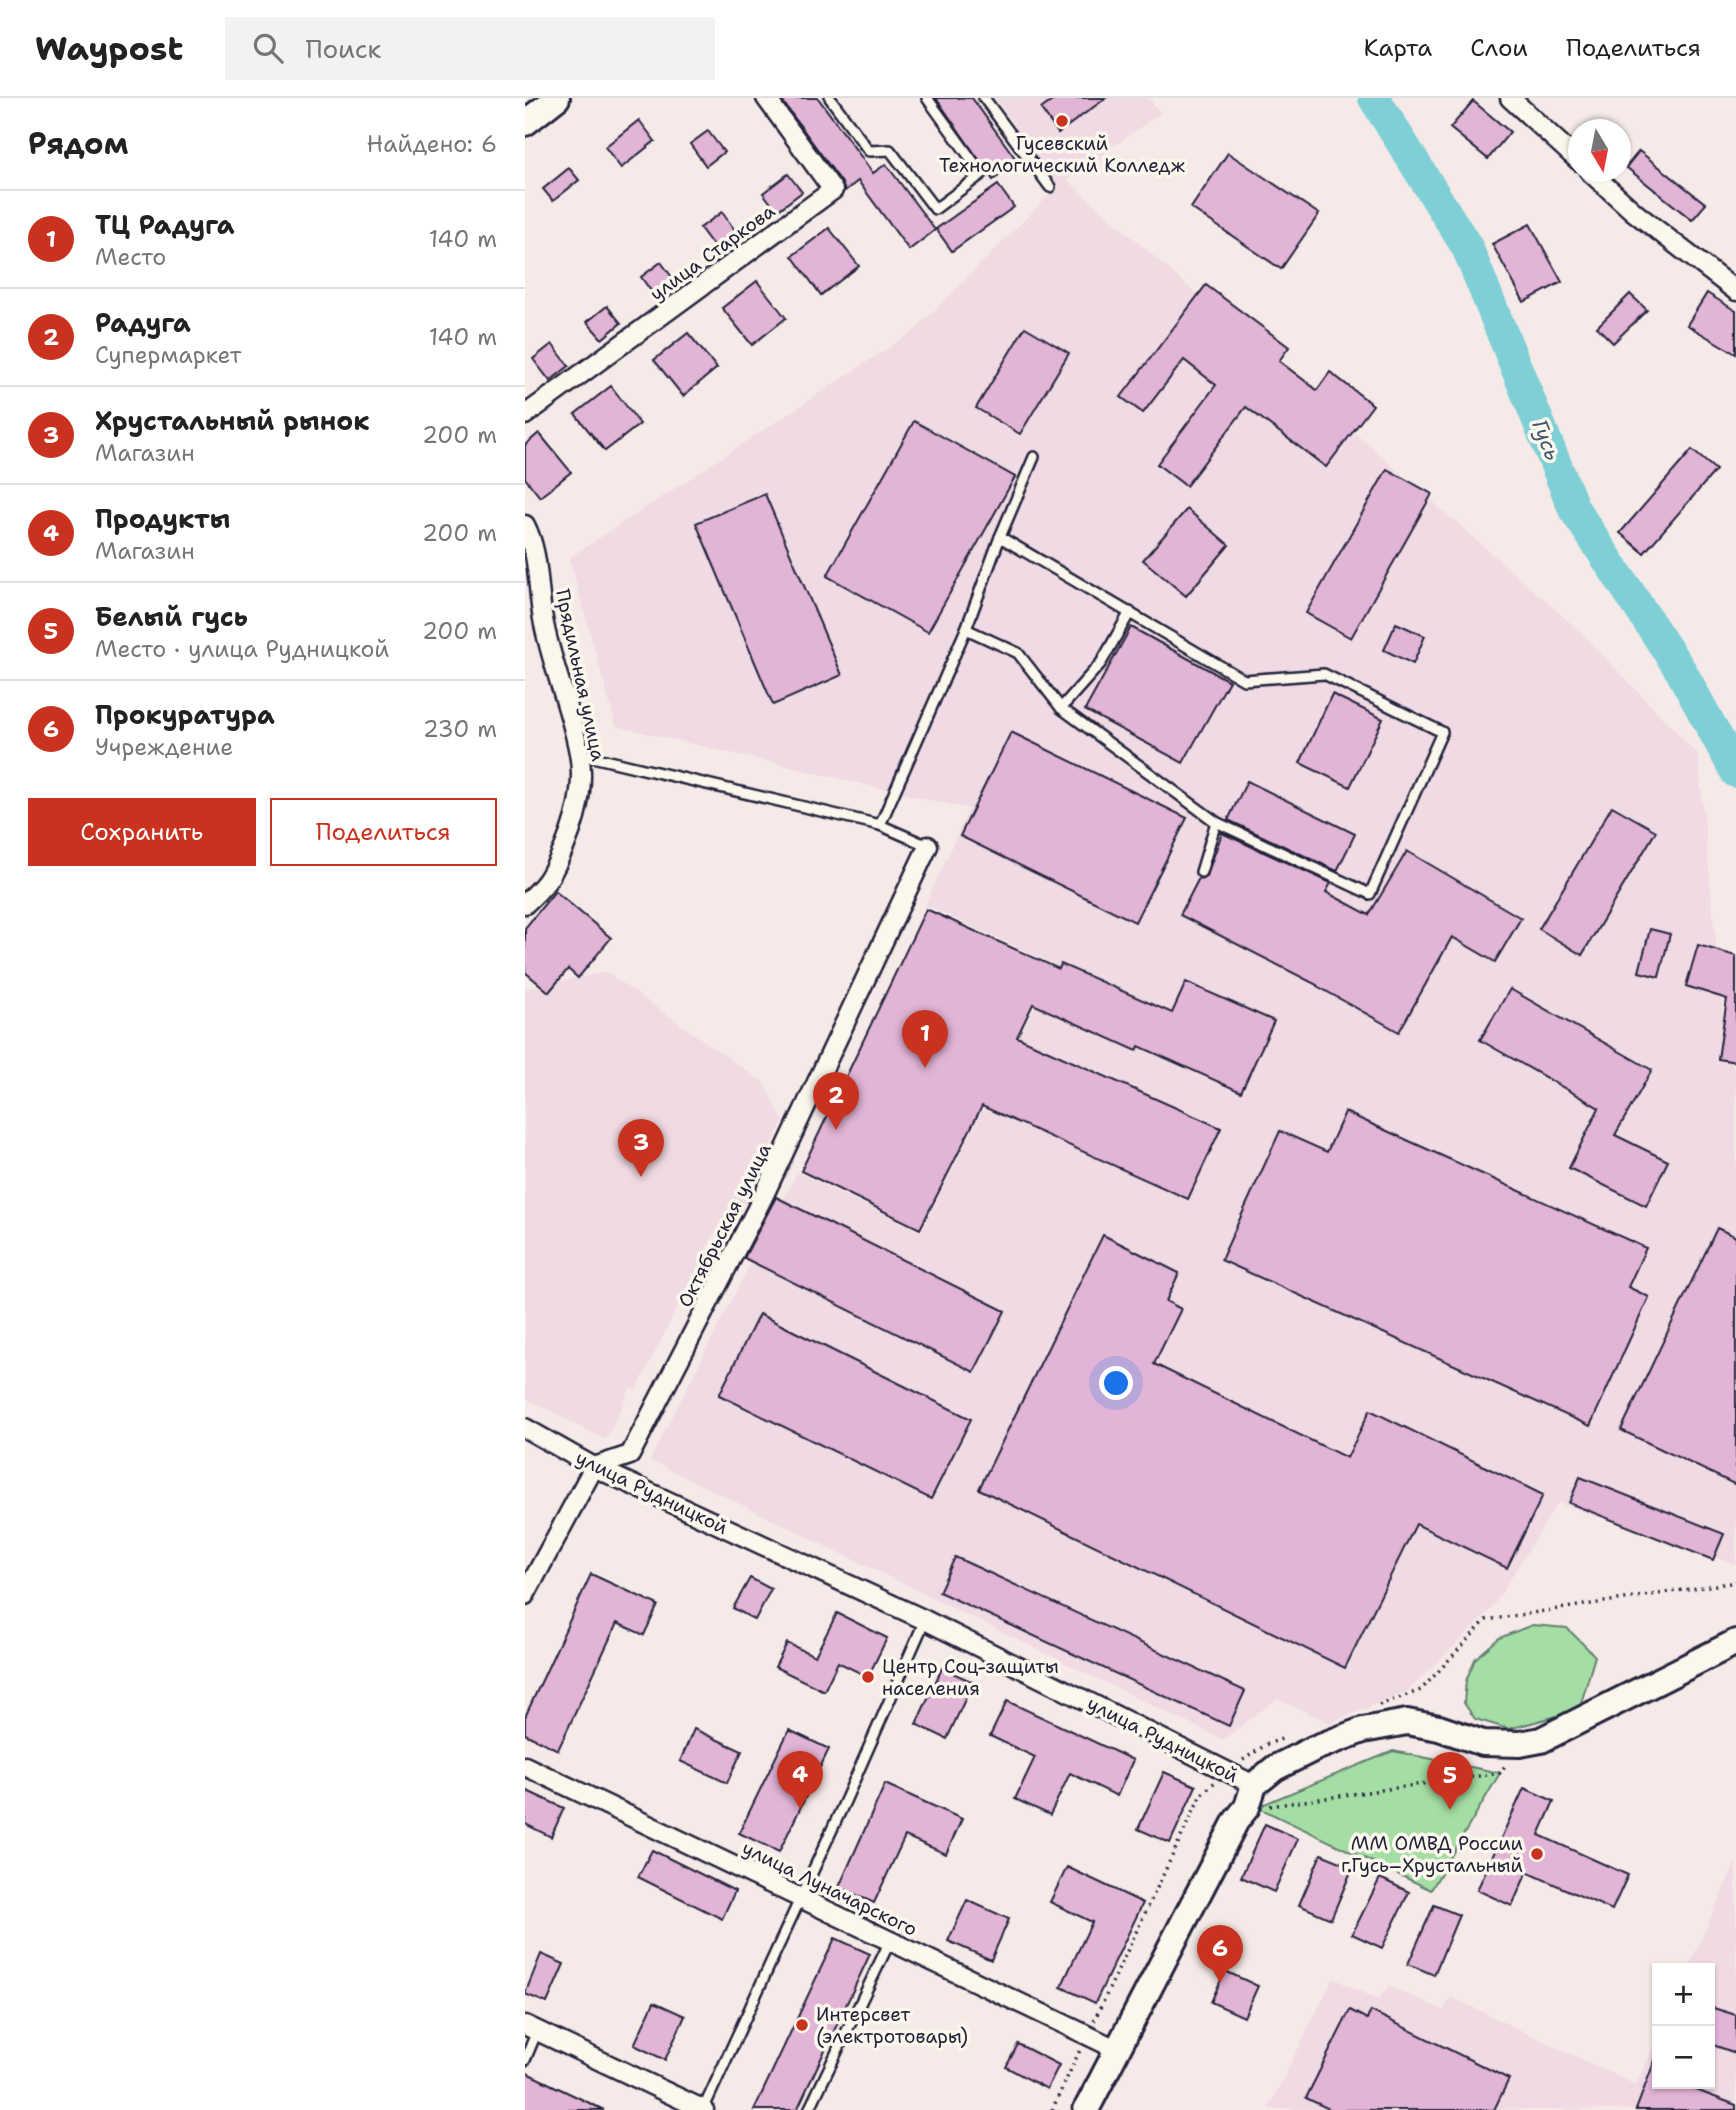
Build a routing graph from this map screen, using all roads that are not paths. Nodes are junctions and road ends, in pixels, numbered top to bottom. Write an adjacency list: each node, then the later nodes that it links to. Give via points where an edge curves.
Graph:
1 (557, 98): 7 (street)
2 (766, 98): 12 (street, улица Старкова, via 832,190)
3 (830, 98): 4 (lane, via 869,151 890,150 935,209 982,174)
4 (927, 98)
5 (984, 98): 10 (lane)
6 (1510, 98): 8 (street)
7 (525, 123)
8 (1568, 151)
9 (1601, 182): 11 (street)
10 (1050, 187)
11 (1736, 291)
12 (525, 415)
13 (1034, 457): 15 (lane)
14 (525, 525): 19 (street, Прядильная улица, via 537,556 543,620)
15 (1000, 537): 16 (lane); 17 (lane)
16 (1130, 612): 18 (lane, via 1101,663); 20 (lane, via 1244,680 1324,674 1442,732 1370,894)
17 (966, 629): 18 (lane, via 1018,653); 21 (lane)
18 (1062, 708): 20 (lane)
19 (580, 754): 21 (lane); 24 (street, Прядильная улица, via 573,822 549,878)
20 (1216, 822): 23 (lane)
21 (880, 825): 22 (lane)
22 (928, 846): 26 (street, Октябрьская улица, via 762,1199 630,1455)
23 (1201, 872)
24 (525, 905)
25 (525, 1428): 26 (street, улица Рудницкой)
26 (594, 1467): 27 (street); 28 (street, улица Рудницкой)
27 (525, 1595)
28 (925, 1620): 31 (street, улица Рудницкой); 32 (lane)
29 (1736, 1642): 31 (street, улица Рудницкой, via 1541,1740 1483,1743 1407,1722 1363,1730 1275,1768)
30 (525, 1766): 32 (street, улица Луначарского)
31 (1250, 1796): 35 (street)
32 (801, 1897): 33 (street, улица Луначарского); 37 (lane)
33 (890, 1941): 35 (street, улица Луначарского); 38 (lane)
34 (531, 2028): 36 (lane); 37 (street)
35 (1116, 2049): 39 (street)
36 (525, 2060)
37 (703, 2110)
38 (809, 2110)
39 (1086, 2110)

